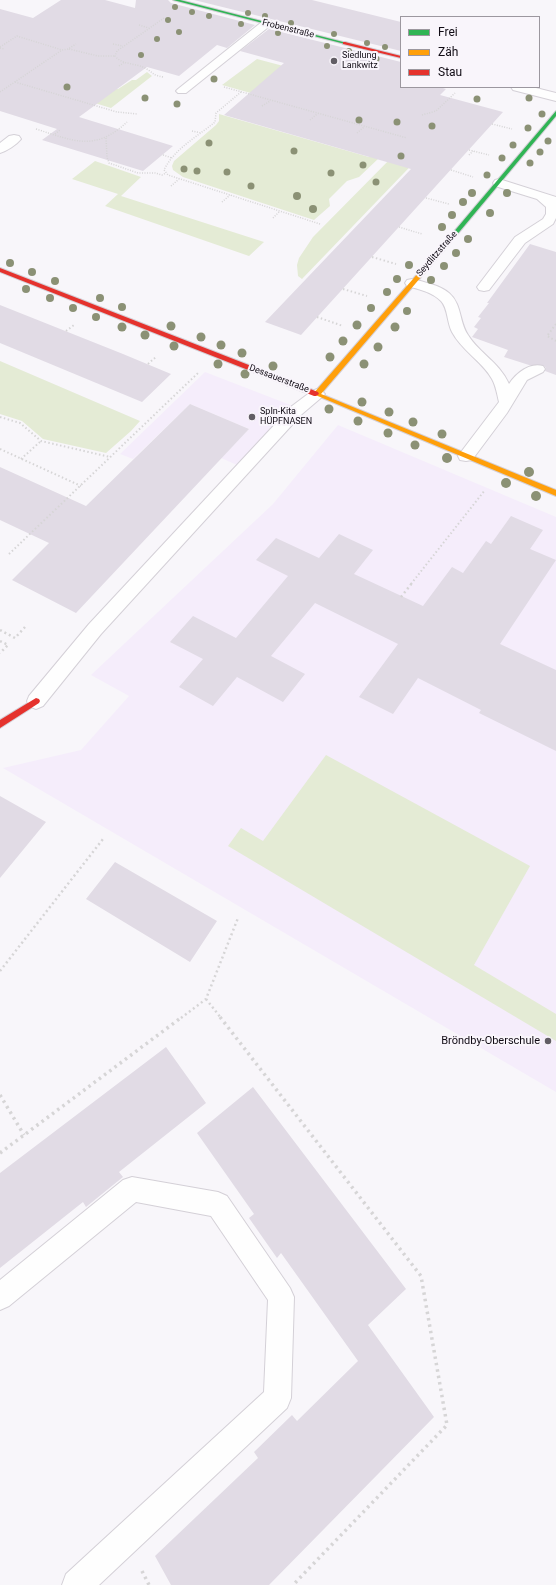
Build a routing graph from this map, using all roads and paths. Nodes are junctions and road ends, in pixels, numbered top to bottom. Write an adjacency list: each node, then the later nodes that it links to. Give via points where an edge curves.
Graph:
1 (175, 0): 3 (street, Frobenstraße)
2 (169, 14): 5 (path)
3 (267, 23): 14 (street, Frobenstraße); 18 (lane)
4 (140, 25): 5 (path)
5 (150, 28): 8 (path)
6 (76, 44): 11 (path)
7 (114, 44): 8 (path)
8 (124, 46): 13 (path)
9 (0, 48): 10 (path); 12 (path, via 17,36)
10 (4, 49)
11 (68, 49): 12 (path); 13 (path, via 98,56)
12 (62, 50): 17 (path)
13 (115, 56): 15 (path)
14 (400, 58)
15 (125, 62): 16 (path); 18 (path)
16 (119, 66)
17 (15, 82): 20 (path); 28 (path, via 117,112)
18 (190, 85): 21 (path)
19 (521, 88): 23 (street)
20 (0, 92)
21 (241, 92): 24 (path); 39 (path, via 216,113 215,122)
22 (455, 93): 29 (path, via 436,111)
23 (556, 97)
24 (270, 100): 25 (path); 26 (path)
25 (262, 106)
26 (317, 113): 30 (path); 33 (path)
27 (556, 113): 55 (street, Seydlitzstraße)
28 (137, 114)
29 (422, 115)
30 (310, 120)
31 (127, 122): 41 (path, via 117,133)
32 (492, 124): 35 (path)
33 (364, 126): 38 (path); 42 (path)
34 (34, 128): 40 (path)
35 (512, 129)
36 (60, 130): 40 (path)
37 (192, 131): 39 (path)
38 (357, 133)
39 (201, 134): 50 (path)
40 (55, 135): 41 (path, via 77,142 92,142)
41 (106, 138): 52 (path, via 109,163 138,173)
42 (407, 138)
43 (14, 139): 44 (street)
44 (0, 149)
45 (470, 150): 46 (path)
46 (473, 151): 48 (path); 49 (path)
47 (163, 155): 50 (path)
48 (469, 155)
49 (493, 156)
50 (172, 158): 52 (path, via 165,165)
51 (451, 170): 54 (path)
52 (166, 173): 53 (path)
53 (180, 178): 56 (path); 57 (path)
54 (477, 178)
55 (499, 183): 58 (lane); 71 (street, Seydlitzstraße)
56 (171, 186)
57 (231, 195): 61 (path); 63 (path)
58 (541, 196): 60 (lane); 72 (lane, via 552,206 552,214 548,221 520,240)
59 (426, 198): 62 (path)
60 (556, 201)
61 (222, 202)
62 (453, 206)
63 (280, 211): 64 (path); 65 (path)
64 (273, 218)
65 (320, 224)
66 (399, 227): 67 (path)
67 (427, 235)
68 (372, 257): 69 (path)
69 (400, 265)
70 (0, 270): 81 (street, Dessauerstraße)
71 (412, 283): 81 (street, Seydlitzstraße); 82 (lane, via 439,292 448,300 458,330 465,342 495,372 502,383)
72 (484, 287)
73 (343, 289): 74 (path)
74 (371, 298)
75 (317, 317): 77 (path)
76 (556, 324): 78 (path, via 547,336)
77 (346, 327)
78 (556, 341)
79 (538, 369): 82 (lane, via 521,377)
80 (199, 372): 87 (path)
81 (317, 394): 86 (street, Dessauerstraße); 98 (lane, via 297,410 73,654)
82 (506, 402): 86 (lane)
83 (0, 417): 84 (path, via 20,423)
84 (41, 441): 87 (path); 88 (path)
85 (0, 449): 88 (path)
86 (466, 456): 91 (street, Dessauerstraße)
87 (110, 457): 89 (path)
88 (21, 459): 89 (path)
89 (81, 486): 92 (path)
90 (485, 489): 93 (path)
91 (556, 493)
92 (9, 554)
93 (401, 597)
94 (25, 627): 95 (path, via 15,638)
95 (0, 630)
96 (0, 641): 97 (path, via 8,645)
97 (0, 653)
98 (36, 701): 99 (street)
99 (0, 724)
100 (103, 839): 102 (path)
101 (238, 918): 103 (path)
102 (0, 971)
103 (206, 999): 105 (path); 109 (path, via 421,1276 447,1425)
104 (0, 1095): 105 (path)
105 (24, 1135): 106 (path)
106 (0, 1153)
107 (0, 1298): 108 (lane, via 132,1189 218,1205 281,1297 277,1398)
108 (77, 1585)
109 (293, 1585)

